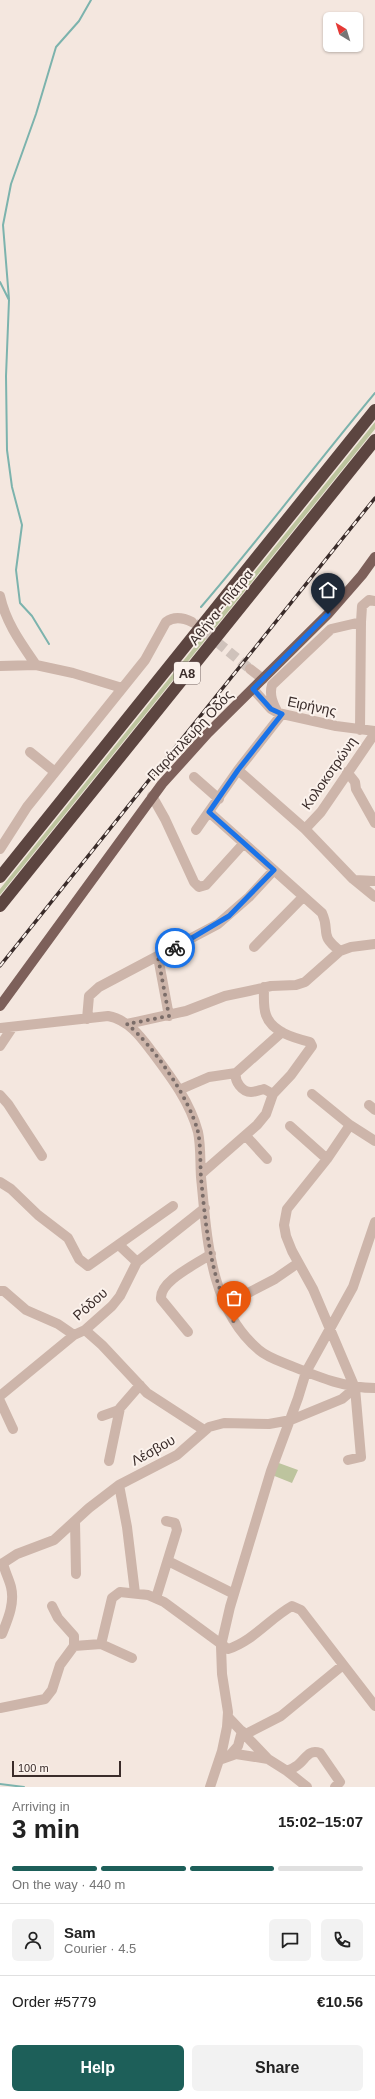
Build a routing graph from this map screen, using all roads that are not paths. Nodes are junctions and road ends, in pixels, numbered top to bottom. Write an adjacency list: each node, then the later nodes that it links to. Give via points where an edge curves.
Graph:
1 (375, 410): 31 (highway, Αθήνα - Πάτρα / Α8)
2 (375, 440): 36 (highway, Αθήνα - Πάτρα / Α8)
3 (375, 557): 11 (main road, Παράπλευρη Οδός, via 332,609)
4 (0, 596): 8 (street, via 12,630)
5 (375, 601): 7 (street, via 369,600 362,606)
6 (192, 622): 12 (street, via 181,618 166,622 145,660)
7 (361, 622): 14 (street, via 331,629 272,685 272,702); 15 (street)
8 (36, 665): 9 (street); 12 (street)
9 (0, 666)
10 (250, 668): 11 (street)
11 (263, 679): 13 (main road, Παράπλευρη Οδός)
12 (122, 688): 19 (street)
13 (253, 689): 14 (street, Ειρήνης, via 271,709); 22 (main road, Παράπλευρη Οδός, via 179,763)
14 (280, 714): 15 (street, Ειρήνης); 18 (street)
15 (360, 730): 16 (street, Ειρήνης)
16 (375, 732): 20 (street, Κολοκοτρώνη)
17 (30, 752): 19 (street)
18 (238, 770): 23 (street); 26 (street)
19 (55, 772): 29 (street, via 21,815)
20 (347, 772): 25 (street, via 355,782 356,789); 26 (street, Κολοκοτρώνη, via 321,812)
21 (194, 777): 23 (street)
22 (152, 796): 28 (street, via 166,819 194,882 199,887 206,884); 42 (main road, Παράπλευρη Οδός)
23 (218, 799): 24 (street)
24 (209, 812): 27 (street); 28 (street)
25 (375, 824)
26 (306, 829): 32 (street)
27 (196, 830)
28 (244, 844): 30 (street)
29 (0, 849)
30 (274, 870): 34 (street); 40 (street, via 229,916)
31 (0, 877)
32 (353, 879): 33 (street); 35 (street)
33 (375, 882)
34 (303, 897): 38 (street); 39 (street, via 322,913 326,937)
35 (375, 897)
36 (0, 906)
37 (375, 944): 39 (street)
38 (254, 947)
39 (340, 951): 41 (street, via 305,982)
40 (158, 957): 43 (street); 44 (street, via 130,970 89,996)
41 (264, 987): 43 (street, via 225,996); 48 (street, via 266,1016 276,1029)
42 (0, 1006)
43 (169, 1016): 45 (street)
44 (86, 1019): 45 (street, via 108,1016); 47 (street)
45 (127, 1024): 51 (street, via 141,1037)
46 (0, 1028): 47 (street)
47 (12, 1028): 49 (street)
48 (282, 1032): 50 (street); 52 (street, via 310,1042 312,1046)
49 (0, 1046)
50 (236, 1073): 51 (street, via 203,1079); 52 (street, via 237,1080 244,1090 250,1092 264,1088)
51 (179, 1090): 62 (street, via 198,1132)
52 (273, 1094): 57 (street, via 266,1114)
53 (312, 1094): 55 (street)
54 (0, 1095): 59 (street)
55 (350, 1125): 58 (street); 61 (street)
56 (290, 1126): 61 (street)
57 (246, 1136): 60 (street); 62 (street)
58 (375, 1141)
59 (42, 1156)
60 (267, 1159)
61 (328, 1159): 70 (street, via 284,1214 286,1236)
62 (201, 1174): 65 (street)
63 (0, 1182): 67 (street, via 68,1238 85,1265 92,1264)
64 (174, 1206): 67 (street)
65 (205, 1208): 68 (street); 69 (street, Ρόδου)
66 (375, 1222): 73 (street, via 353,1287)
67 (120, 1245): 69 (street)
68 (211, 1254): 72 (street); 75 (street, via 168,1282 160,1294 161,1299)
69 (138, 1262): 74 (street, Ρόδου, via 120,1296)
70 (298, 1262): 72 (street, via 275,1278); 73 (street)
71 (0, 1291): 76 (street, via 4,1291 26,1310 58,1324)
72 (225, 1305): 77 (street, via 240,1331 259,1350)
73 (329, 1328): 77 (street); 79 (street)
74 (85, 1330): 76 (street, Ρόδου); 78 (street)
75 (188, 1332)
76 (74, 1335): 81 (street, Ρόδου)
77 (306, 1372): 79 (street); 85 (street)
78 (140, 1385): 83 (street); 87 (street, via 160,1402)
79 (355, 1388): 80 (street); 85 (street, Λέσβου, via 342,1398); 88 (street, via 362,1457)
80 (375, 1388)
81 (0, 1396)
82 (0, 1401): 86 (street)
83 (119, 1410): 84 (street); 89 (street)
84 (102, 1416)
85 (291, 1420): 87 (street, Λέσβου, via 269,1424 217,1424); 97 (street, via 271,1471)
86 (13, 1429)
87 (204, 1430): 90 (street, Λέσβου, via 177,1455)
88 (348, 1460)
89 (109, 1461)
90 (119, 1485): 91 (street, Λέσβου); 96 (street)
91 (75, 1521): 94 (street, Λέσβου, via 54,1540 17,1554); 95 (street)
92 (166, 1521): 93 (street, via 177,1525)
93 (168, 1561): 97 (street); 98 (street)
94 (1, 1564): 100 (street, via 12,1588 10,1612)
95 (76, 1574)
96 (135, 1592): 98 (street); 101 (street, via 120,1592 112,1598)
97 (234, 1594): 103 (street)
98 (156, 1598): 103 (street)
99 (52, 1606): 102 (street, via 58,1618 74,1636)
100 (2, 1634)
101 (101, 1644): 102 (street); 104 (street)
102 (74, 1646): 107 (street, via 60,1665 52,1690 45,1698)
103 (221, 1646): 105 (street, via 228,1649 241,1644 292,1606 300,1610); 108 (street)
104 (132, 1658)
105 (343, 1665): 106 (street); 109 (street, via 281,1716)
106 (375, 1706)
107 (0, 1708)
108 (228, 1717): 109 (street); 112 (street)
109 (244, 1733): 110 (street); 111 (street)
110 (231, 1754): 111 (street); 112 (street)
111 (268, 1759): 113 (street)
112 (219, 1760): 114 (street)
113 (287, 1771): 115 (street); 116 (street, via 315,1751 320,1753 340,1782)
114 (210, 1787)
115 (307, 1787)
116 (335, 1787)

